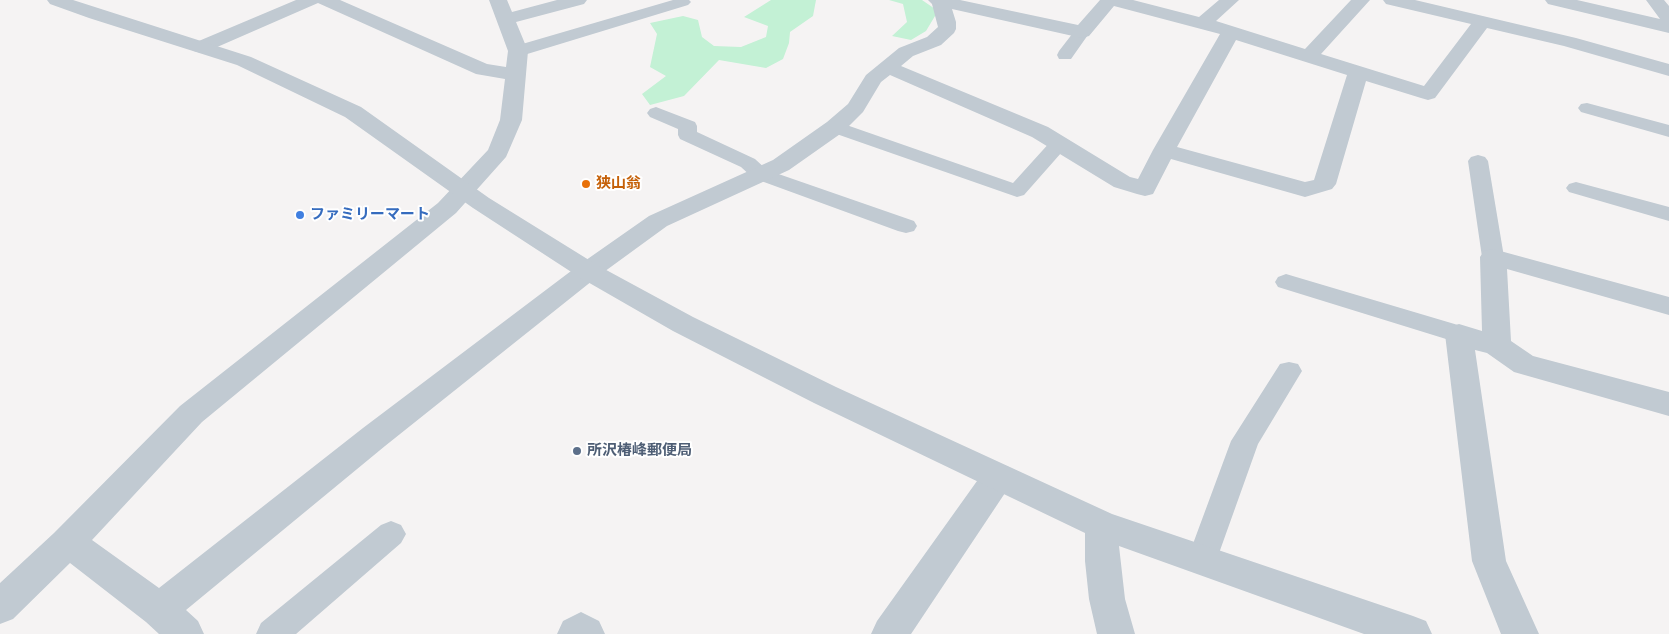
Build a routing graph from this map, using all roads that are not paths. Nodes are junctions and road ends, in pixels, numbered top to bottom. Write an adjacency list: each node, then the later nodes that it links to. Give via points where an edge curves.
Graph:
1 (56, 0): 22 (street)
2 (311, 0): 22 (street)
3 (325, 0): 29 (street, via 483,70)
4 (578, 0): 14 (street)
5 (938, 0): 19 (street); 26 (street, via 947,29 934,41 906,52)
6 (1110, 0): 17 (street); 19 (street)
7 (1230, 0): 17 (street)
8 (1362, 0): 25 (street)
9 (1392, 0): 16 (street)
10 (1554, 0): 13 (street)
11 (1655, 0): 15 (street)
12 (683, 2): 23 (lane)
13 (1577, 5): 18 (street); 21 (street)
14 (501, 10): 23 (street)
15 (1669, 19)
16 (1482, 21): 21 (street); 28 (street, via 1428,94)
17 (1203, 23): 20 (street)
18 (1669, 27)
19 (1082, 32): 24 (lane)
20 (1231, 32): 25 (street); 35 (street)
21 (1569, 42): 27 (street)
22 (201, 47): 39 (street, via 244,61 353,112)
23 (518, 51): 29 (street)
24 (1064, 55)
25 (1309, 56): 28 (street)
26 (887, 67): 32 (street, via 873,79 856,108); 34 (street, via 1022,124)
27 (1669, 70)
28 (1358, 72): 35 (street, via 1324,184 1305,190)
29 (517, 74): 39 (street, via 511,120 498,152)
30 (1588, 108): 33 (lane)
31 (656, 113): 37 (lane, via 688,126 687,135 748,163)
32 (836, 127): 34 (lane, via 1017,191); 37 (street, via 781,165)
33 (1669, 131)
34 (1059, 144): 35 (street, via 1122,182 1145,189)
35 (1164, 150)
36 (1478, 161): 42 (lane)
37 (760, 174): 41 (lane); 43 (street, via 658,221)
38 (1576, 188): 40 (lane)
39 (462, 190): 43 (street); 53 (street, via 447,208 191,414)
40 (1669, 214)
41 (906, 226)
42 (1492, 258): 45 (street); 47 (street)
43 (588, 271): 50 (street, via 683,324); 56 (street)
44 (1286, 282): 46 (lane)
45 (1669, 306)
46 (1459, 334): 47 (street); 64 (street, via 1489,561)
47 (1498, 346): 49 (street, via 1524,364)
48 (1290, 371): 54 (lane, via 1245,441)
49 (1669, 404)
50 (998, 477): 51 (street); 61 (street)
51 (1102, 525): 54 (street); 62 (street, via 1102,561)
52 (391, 534): 58 (lane)
53 (66, 544): 55 (street); 56 (street)
54 (1202, 560): 63 (street)
55 (0, 607)
56 (160, 610): 57 (street)
57 (185, 634)
58 (272, 634)
59 (576, 634): 60 (street, via 581,630)
60 (586, 634)
61 (890, 634)
62 (1116, 634)
63 (1413, 634)
64 (1520, 634)

